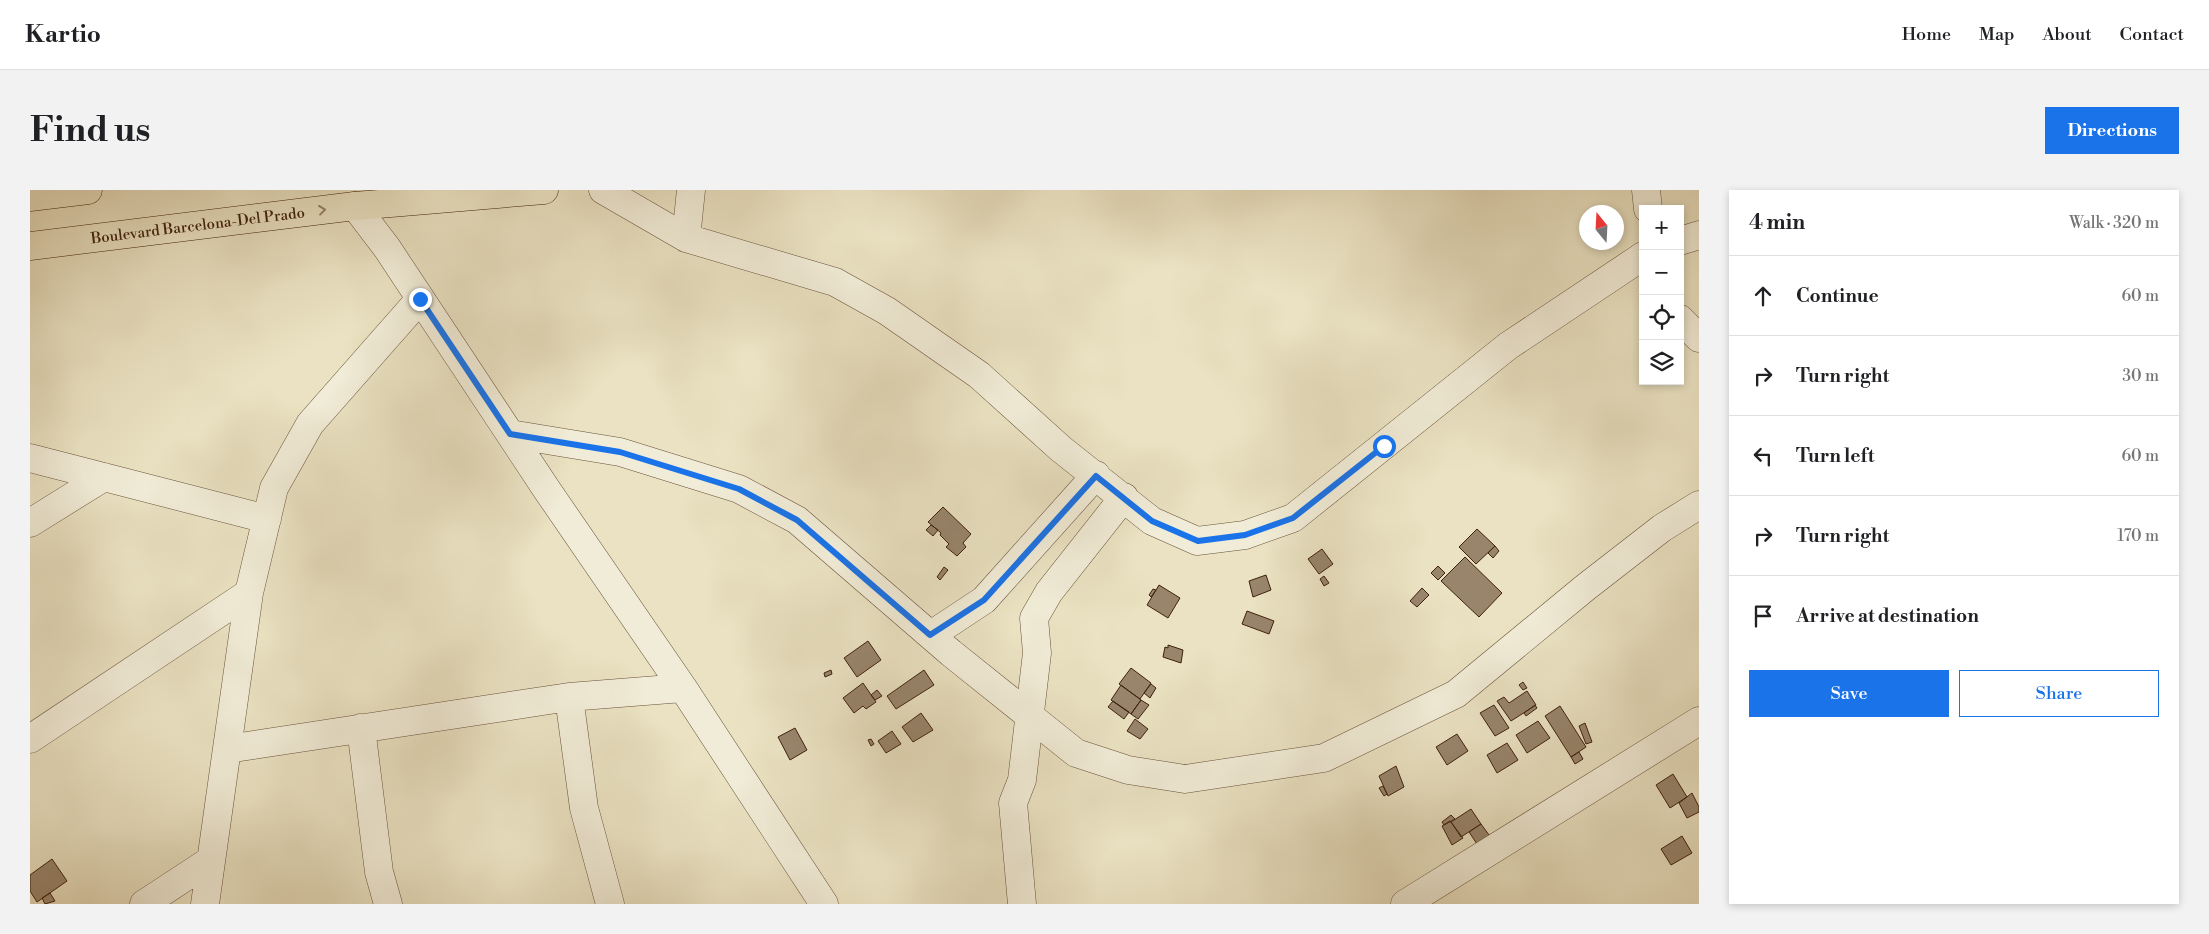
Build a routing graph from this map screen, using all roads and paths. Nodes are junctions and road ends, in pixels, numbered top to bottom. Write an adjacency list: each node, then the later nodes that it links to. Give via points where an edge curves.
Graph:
1 (88, 190): 6 (main road)
2 (544, 190): 8 (main road, Boulevard Barcelona-Del Prado)
3 (603, 190): 10 (street)
4 (691, 190): 10 (street)
5 (1646, 190): 7 (street)
6 (30, 197)
7 (1648, 205)
8 (355, 206): 12 (main road, Boulevard Barcelona-Del Prado, one-way to 8); 14 (street)
9 (1699, 235): 11 (street)
10 (686, 238): 19 (street, via 835,282 888,311 979,375)
11 (1684, 240)
12 (30, 246)
13 (1639, 259): 21 (street, via 1508,346 1293,518 1245,535 1198,541 1152,521)
14 (420, 299): 17 (street); 23 (street, via 310,424 274,488)
15 (1684, 323): 16 (street)
16 (1699, 338)
17 (510, 434): 26 (street, via 620,452 739,489 797,520); 27 (street)
18 (30, 458): 20 (street)
19 (1096, 476): 21 (street); 26 (street, via 984,600)
20 (104, 477): 23 (street); 24 (street)
21 (1124, 497): 29 (street, via 1049,592 1034,618 1037,653)
22 (1699, 505): 29 (street, via 1662,528 1456,694 1324,758 1185,779 1128,770 1076,753)
23 (267, 519): 25 (street)
24 (30, 523)
25 (249, 593): 32 (street); 33 (street)
26 (930, 635): 29 (street)
27 (683, 688): 28 (street); 39 (street)
28 (569, 697): 31 (street); 38 (street, via 584,808)
29 (1029, 717): 40 (street, via 1022,780 1012,803)
30 (1699, 721): 41 (street)
31 (361, 728): 33 (street); 37 (street, via 379,872)
32 (30, 739)
33 (227, 749): 34 (street)
34 (212, 860): 35 (street); 36 (street)
35 (144, 904)
36 (205, 904)
37 (388, 904)
38 (610, 904)
39 (824, 904)
40 (1022, 904)
41 (1404, 904)

